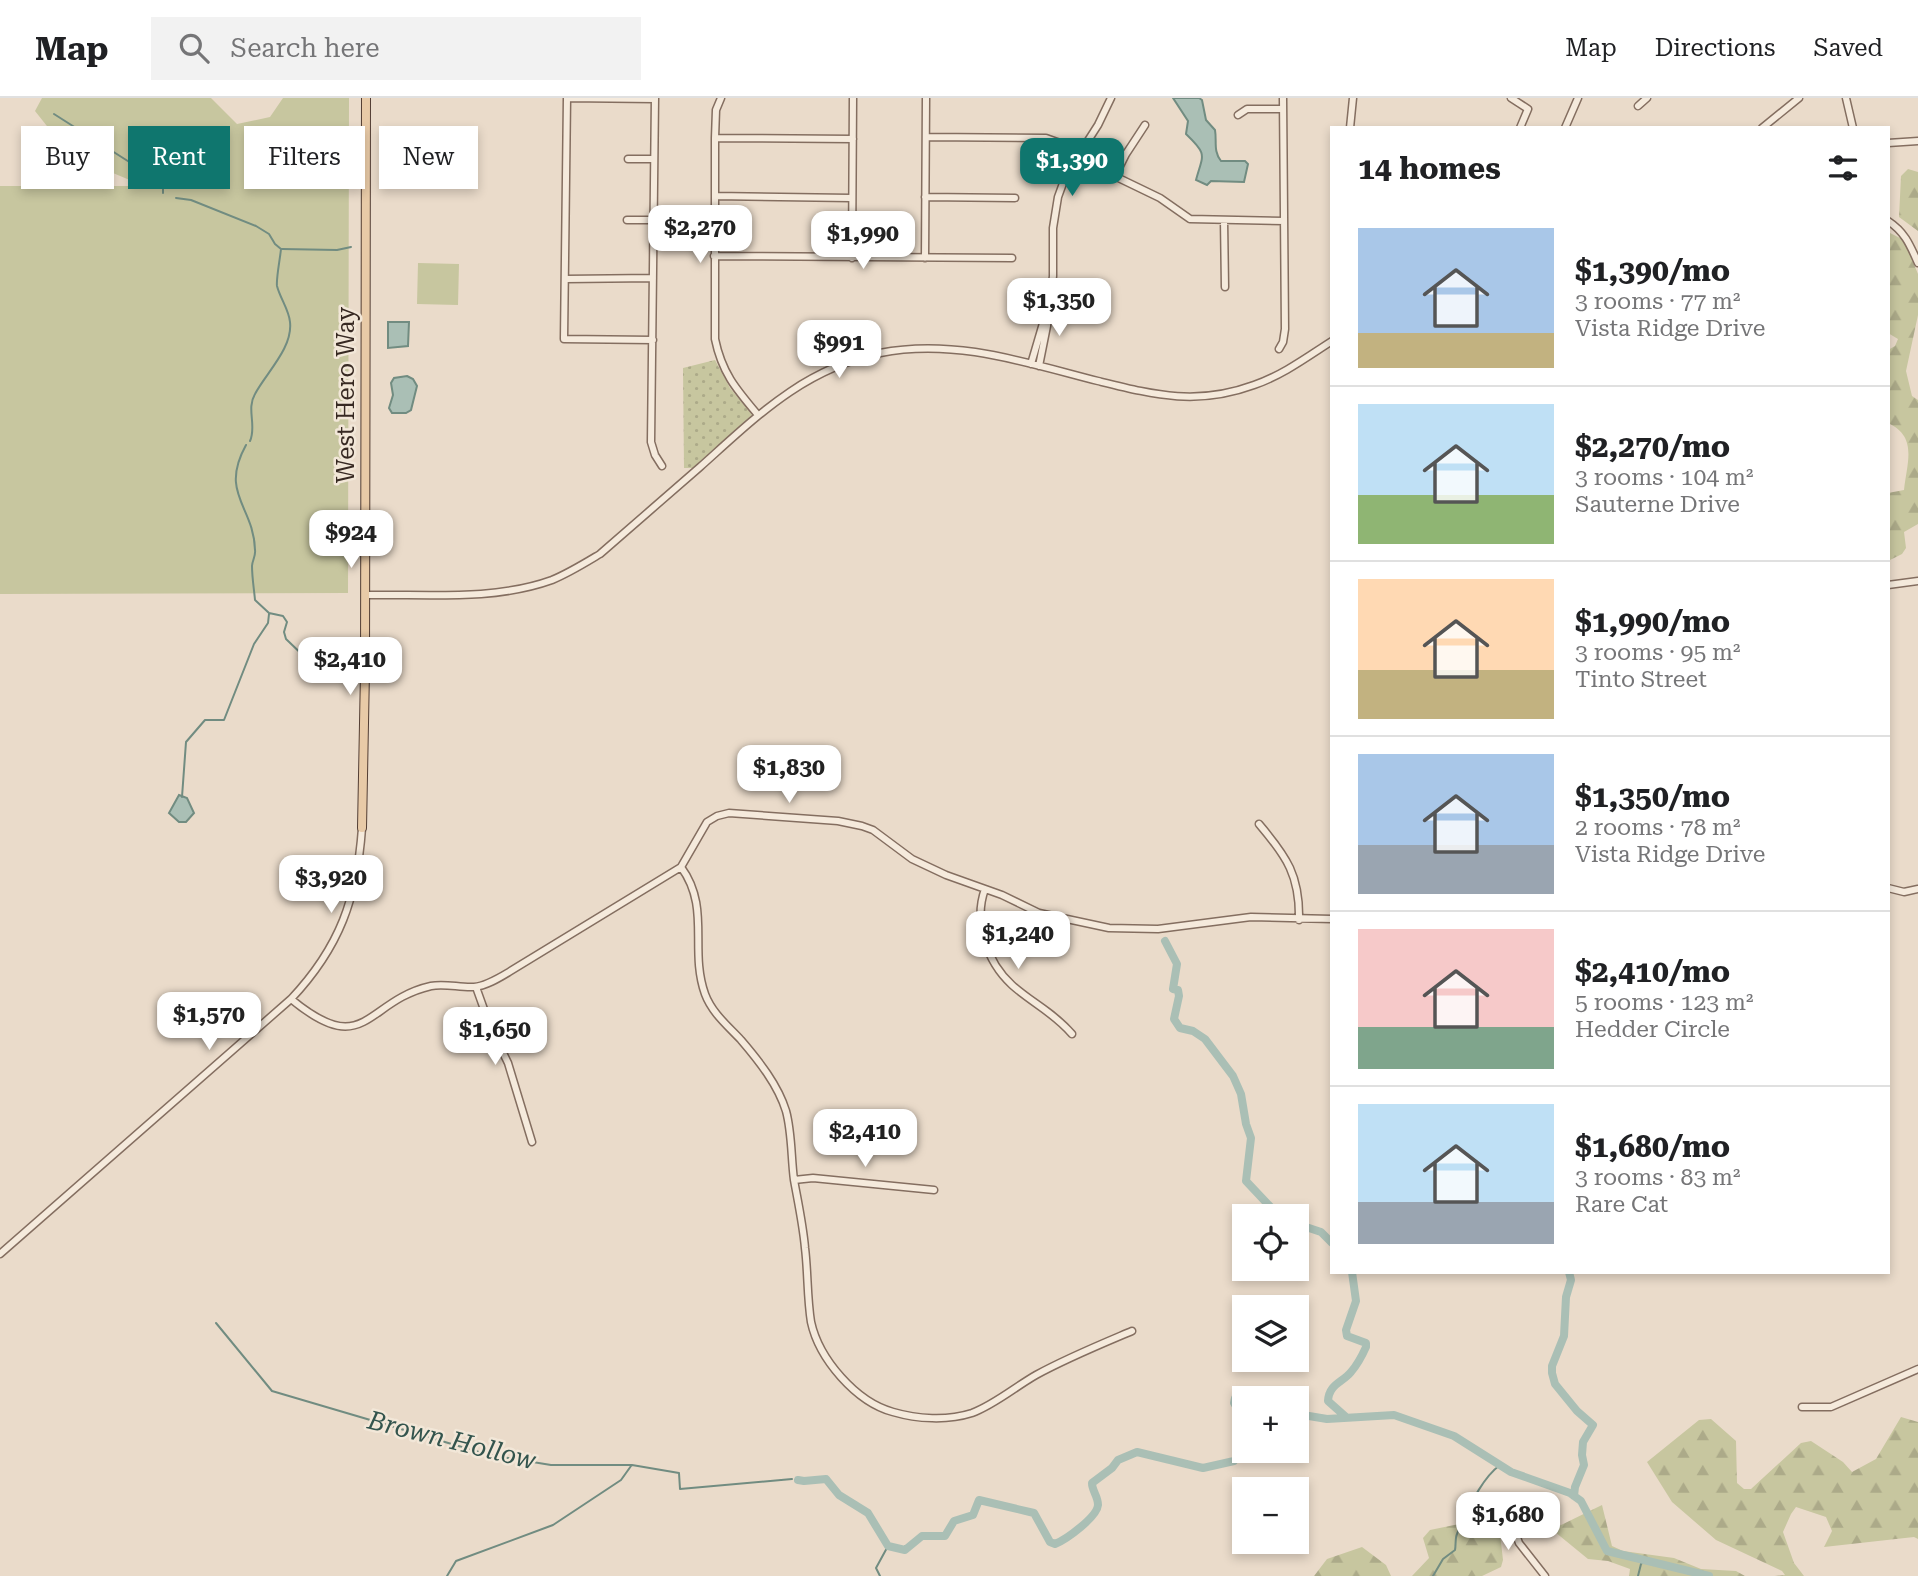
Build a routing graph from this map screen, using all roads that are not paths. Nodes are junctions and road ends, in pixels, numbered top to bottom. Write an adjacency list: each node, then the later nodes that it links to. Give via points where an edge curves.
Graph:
1 (366, 98): 57 (main road, West Hero Way)
2 (655, 98): 30 (street); 47 (street, via 567,98)
3 (721, 98): 24 (street)
4 (853, 98): 25 (street)
5 (926, 98): 23 (street)
6 (1110, 98): 28 (street)
7 (1283, 98): 15 (street)
8 (1353, 98): 18 (street)
9 (1511, 98): 19 (street, via 1528,109)
10 (1578, 98): 20 (street)
11 (1647, 98): 14 (street)
12 (1800, 98): 21 (street)
13 (1846, 98): 22 (street)
14 (1638, 106)
15 (1283, 109): 16 (street, via 1247,109); 39 (street)
16 (1238, 116)
17 (1145, 125): 31 (street)
18 (1350, 126)
19 (1521, 126)
20 (1566, 126)
21 (1765, 126)
22 (1853, 126)
23 (926, 136): 28 (street, via 1046,138); 33 (street)
24 (715, 138): 25 (street); 32 (street)
25 (853, 139): 34 (street)
26 (1918, 141): 27 (street)
27 (1890, 144)
28 (1078, 155): 31 (street); 52 (street, via 1054,212 1053,276)
29 (628, 159): 30 (street)
30 (654, 159): 37 (street)
31 (1115, 176): 38 (street, via 1160,198 1184,217)
32 (715, 196): 34 (street); 41 (street)
33 (925, 197): 35 (street); 43 (street)
34 (851, 198): 42 (street)
35 (1015, 198)
36 (627, 220): 37 (street)
37 (654, 220): 46 (street)
38 (1224, 220): 39 (street); 48 (street)
39 (1284, 221): 51 (street, via 1285,329)
40 (1890, 222): 45 (street, via 1908,239)
41 (714, 256): 42 (street); 53 (street, via 718,354 730,382)
42 (852, 258): 43 (street)
43 (925, 258): 44 (street)
44 (1012, 258)
45 (1918, 263)
46 (653, 278): 47 (street); 49 (street)
47 (566, 279): 49 (street, via 564,339)
48 (1226, 287)
49 (653, 340): 54 (street, via 652,442)
50 (1330, 342): 52 (street, via 1288,370 1254,385 1190,398 1150,394)
51 (1279, 349)
52 (1035, 365): 53 (street, via 965,349 929,347 878,353 830,369 782,395)
53 (758, 415): 57 (street, via 600,554 553,579 499,592)
54 (662, 466)
55 (1918, 581): 56 (street)
56 (1890, 585)
57 (366, 595): 59 (main road, West Hero Way)
58 (1259, 824): 65 (street, via 1294,873)
59 (362, 828): 67 (street, West Hero Way, via 355,885 343,923 316,971)
60 (681, 867): 63 (street, via 707,822 729,813 838,821 873,830 912,859); 66 (street, via 509,972); 70 (street, via 696,895 705,994 722,1022 765,1070 781,1098 789,1124)
61 (1890, 888): 62 (street)
62 (1918, 888)
63 (985, 889): 65 (street, via 1040,913 1125,930 1251,917); 68 (street, via 980,922 994,961 1014,987 1052,1013)
64 (1330, 919): 65 (street)
65 (1299, 920)
66 (476, 987): 67 (street, via 431,986 402,998 366,1022 342,1027 315,1018); 69 (street, via 504,1053)
67 (291, 999): 72 (street, West Hero Way)
68 (1072, 1034)
69 (532, 1142)
70 (794, 1180): 71 (street); 73 (street, via 814,1331 839,1377 883,1409 940,1418 972,1412 1070,1356)
71 (934, 1190)
72 (0, 1254)
73 (1132, 1331)
74 (1918, 1369): 75 (street, via 1831,1407)
75 (1802, 1407)
76 (1518, 1506): 77 (street)
77 (1507, 1509): 78 (street); 79 (street, via 1518,1543)
78 (1495, 1513)
79 (1545, 1576)

